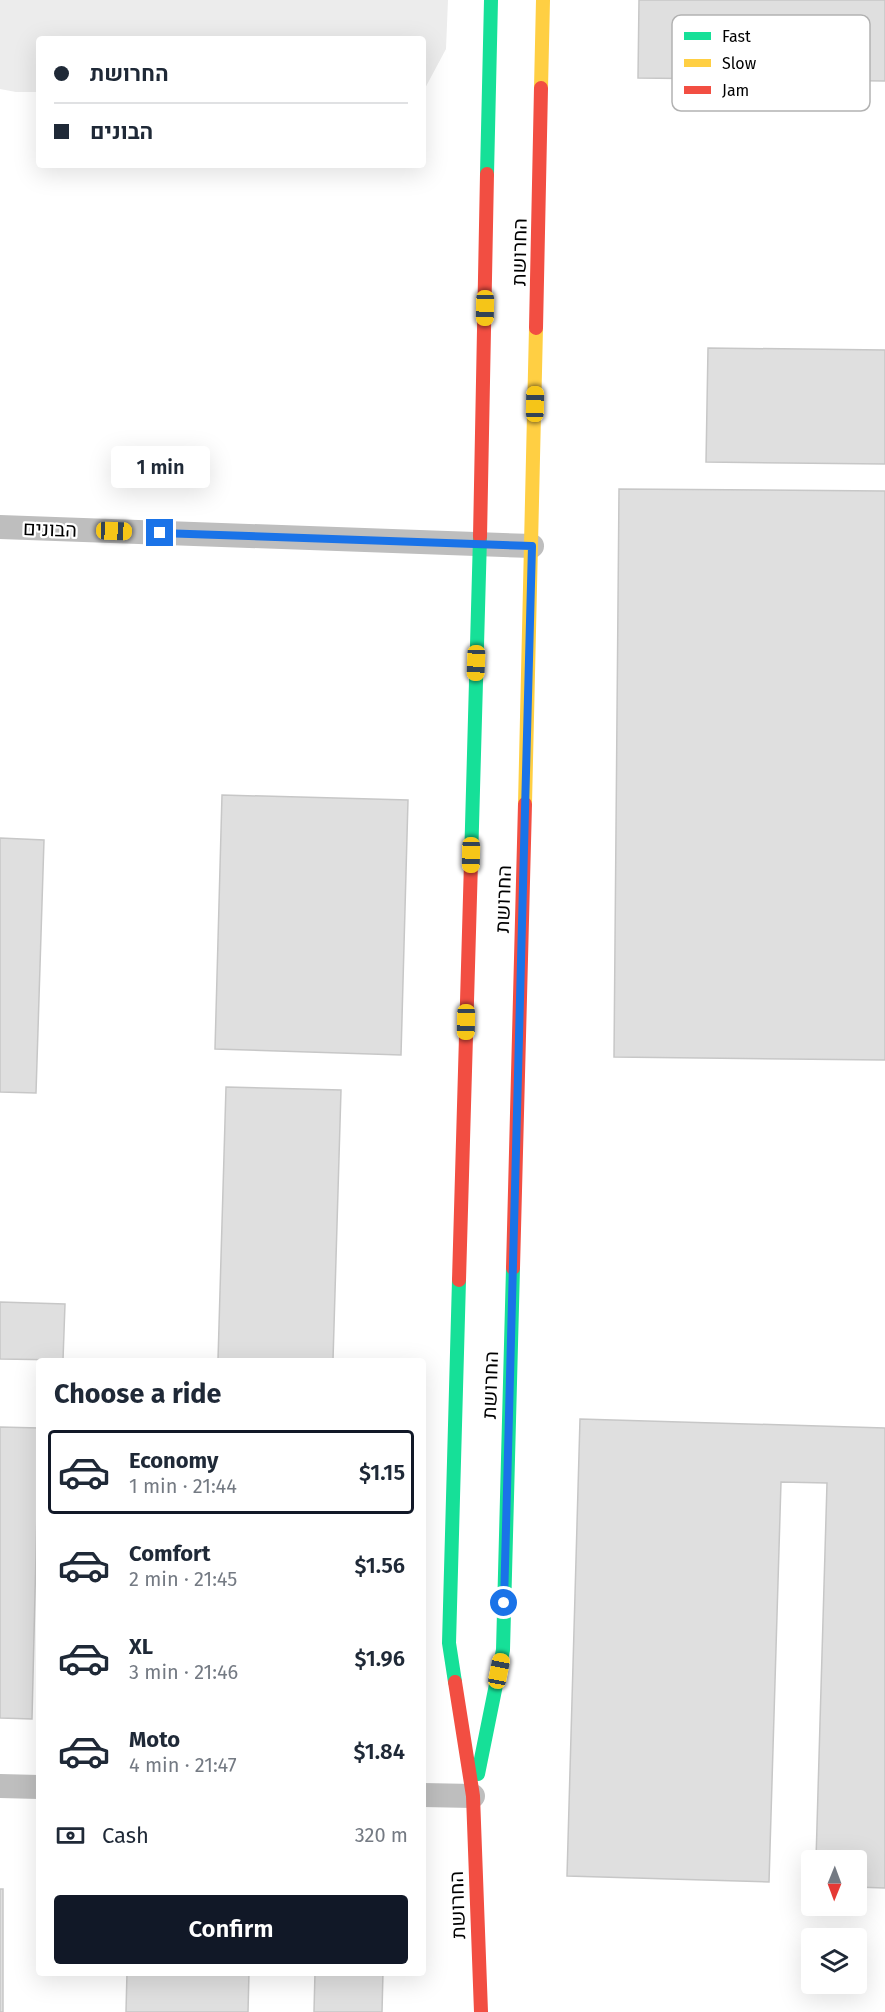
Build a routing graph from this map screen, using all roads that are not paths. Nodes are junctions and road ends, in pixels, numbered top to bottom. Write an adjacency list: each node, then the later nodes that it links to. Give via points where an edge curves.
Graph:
1 (491, 0): 4 (street, החרושת)
2 (543, 0): 5 (street, החרושת)
3 (0, 527): 4 (street, הבונים)
4 (480, 544): 5 (street, הבונים); 9 (street, החרושת, via 449,1643)
5 (532, 546): 9 (street, החרושת, via 503,1650)
6 (0, 1786): 7 (street)
7 (36, 1787)
8 (426, 1795): 9 (street)
9 (473, 1796): 10 (street, החרושת)
10 (481, 2012)

